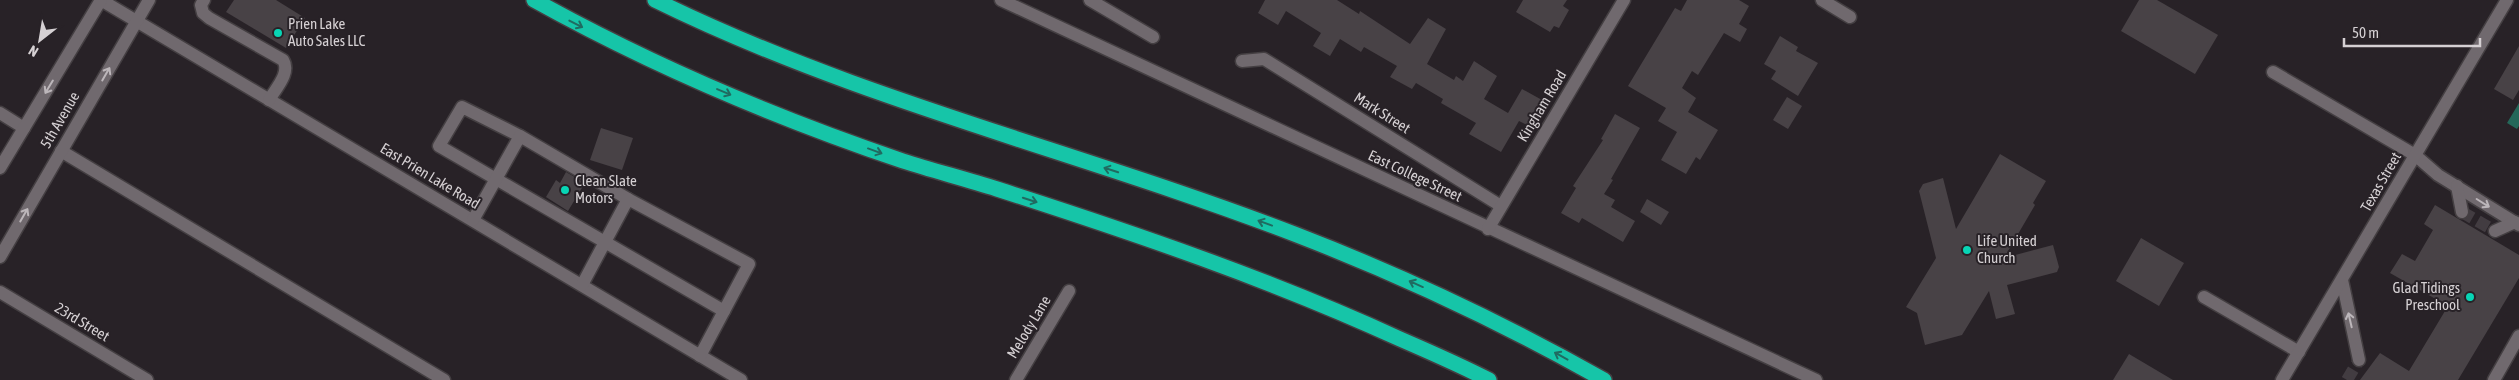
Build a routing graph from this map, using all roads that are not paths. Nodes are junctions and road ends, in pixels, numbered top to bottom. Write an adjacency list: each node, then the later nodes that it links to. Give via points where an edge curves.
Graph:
1 (101, 0): 12 (street, East Prien Lake Road); 18 (street, 5th Avenue, one-way to 18)
2 (149, 0): 12 (street, 5th Avenue)
3 (204, 0): 16 (street, via 201,5 203,13 209,18 284,60 286,71)
4 (534, 0): 48 (highway, one-way to 48, via 676,72 760,108 904,161 995,188 1217,263 1321,303)
5 (655, 0): 49 (highway, one-way to 5, via 1460,304 1297,234 817,69 693,19)
6 (1001, 0): 30 (street, East College Street)
7 (1090, 0): 13 (street)
8 (1624, 0): 26 (street, Kingham Road)
9 (1822, 0): 11 (street)
10 (2508, 0): 21 (street, Texas Street)
11 (1850, 17)
12 (136, 21): 16 (street, East Prien Lake Road); 20 (street, 5th Avenue, one-way to 12)
13 (1153, 37)
14 (1242, 62): 26 (street, Mark Street, via 1264,59)
15 (2273, 72): 21 (street)
16 (269, 100): 28 (street, East Prien Lake Road)
17 (0, 113): 18 (street)
18 (24, 128): 22 (street, 5th Avenue)
19 (520, 136): 23 (street); 23 (street, via 462,107 439,146); 25 (street)
20 (61, 152): 33 (street, 5th Avenue, one-way to 20); 45 (street)
21 (2415, 154): 24 (street); 34 (street, Texas Street)
22 (0, 168)
23 (496, 179): 28 (street); 32 (street)
24 (2457, 186): 27 (street); 29 (street, one-way to 29)
25 (628, 199): 32 (street); 39 (street, via 749,264)
26 (1501, 206): 30 (street, Kingham Road)
27 (2462, 212)
28 (473, 220): 35 (street, East Prien Lake Road)
29 (2517, 223): 31 (street)
30 (1488, 229): 50 (street, East College Street)
31 (2495, 231)
32 (604, 243): 35 (street); 39 (street)
33 (0, 257)
34 (2342, 280): 41 (street, Texas Street); 43 (street, one-way to 34)
35 (582, 285): 42 (street, East Prien Lake Road)
36 (1069, 291): 47 (street, Melody Lane)
37 (0, 292): 44 (street, 23rd Street)
38 (2204, 297): 41 (street)
39 (724, 312): 42 (street)
40 (2519, 336): 52 (street)
41 (2299, 352): 51 (street, Texas Street)
42 (700, 356): 46 (street, East Prien Lake Road)
43 (2359, 360)
44 (147, 380)
45 (444, 380)
46 (741, 380)
47 (1016, 380)
48 (1489, 380)
49 (1604, 380)
50 (1816, 380)
51 (2282, 380)
52 (2494, 380)

